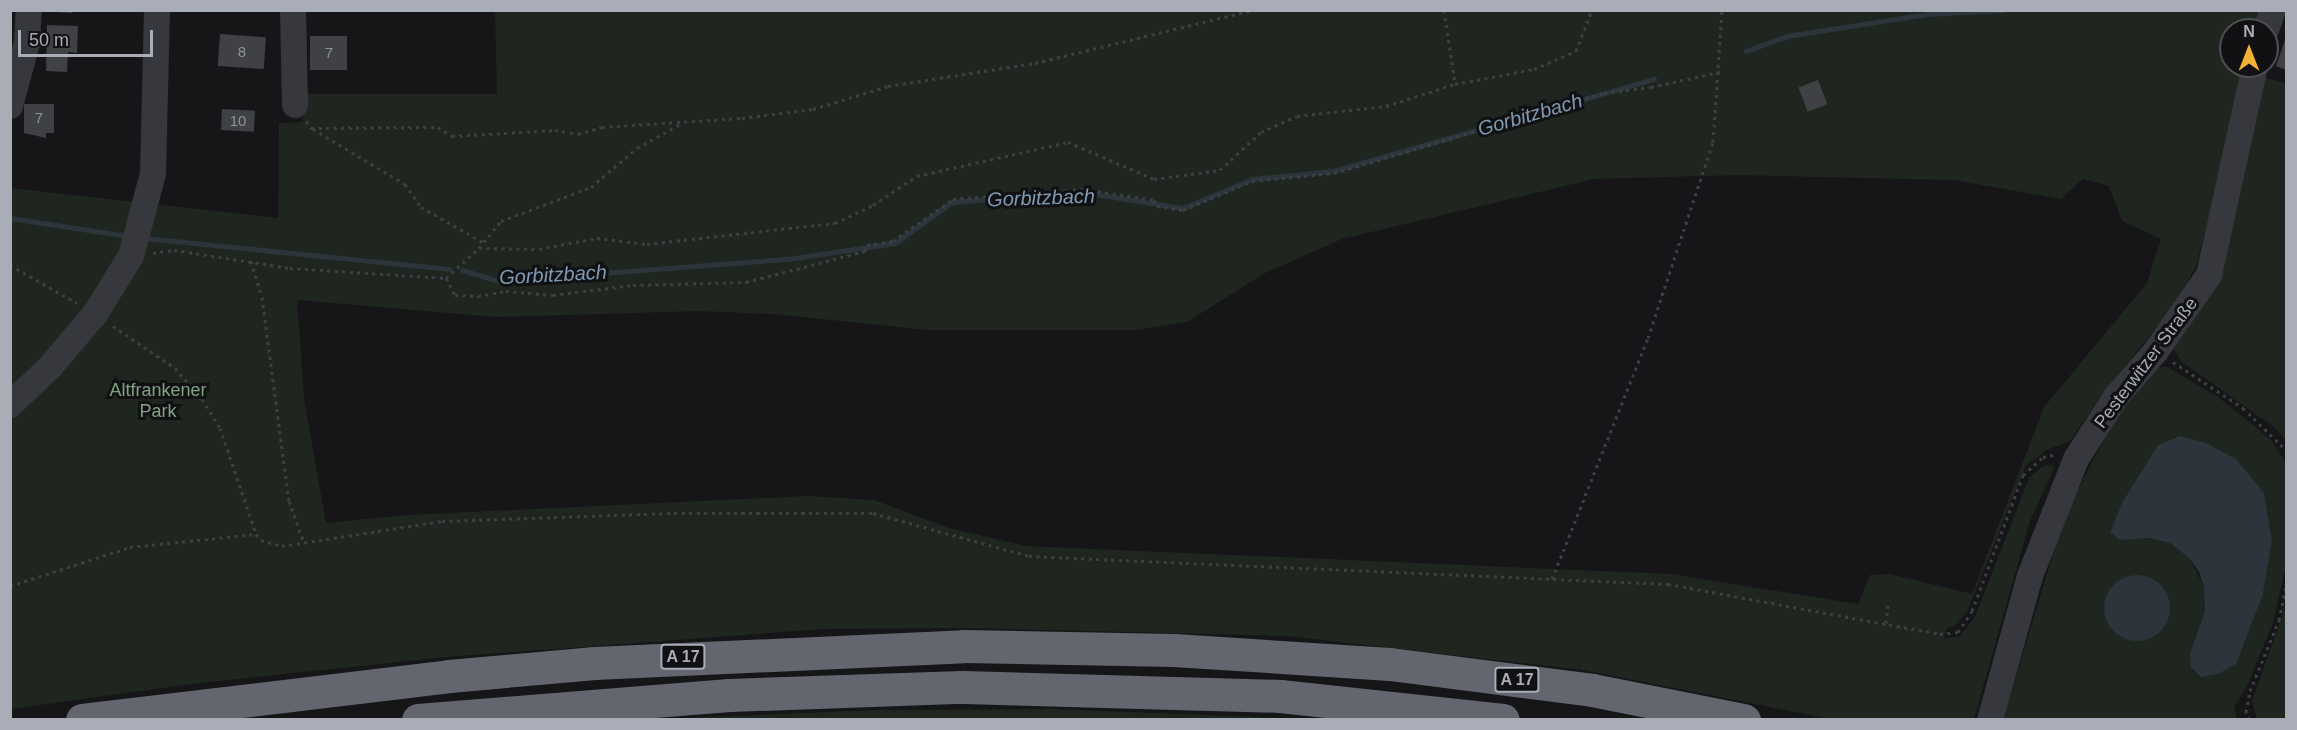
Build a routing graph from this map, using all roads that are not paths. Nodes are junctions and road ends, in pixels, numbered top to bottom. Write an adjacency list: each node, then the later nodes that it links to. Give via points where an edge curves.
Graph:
1 (29, 10): 4 (street)
2 (157, 10): 8 (street, via 153,174 131,256 95,314 50,368)
3 (293, 10): 6 (street)
4 (19, 41): 7 (street)
5 (2252, 78): 13 (street, Pesterwitzer Straße, via 2209,274 2156,351 2116,397 2076,459 2030,576)
6 (295, 105)
7 (10, 106)
8 (10, 405)
9 (82, 720): 12 (highway, A 17, via 205,703 583,664 964,646 1185,650 1390,664 1592,690)
10 (418, 720): 11 (highway, A 17, via 729,695 962,687 1280,696)
11 (1503, 720)
12 (1744, 720)
13 (1990, 720)

